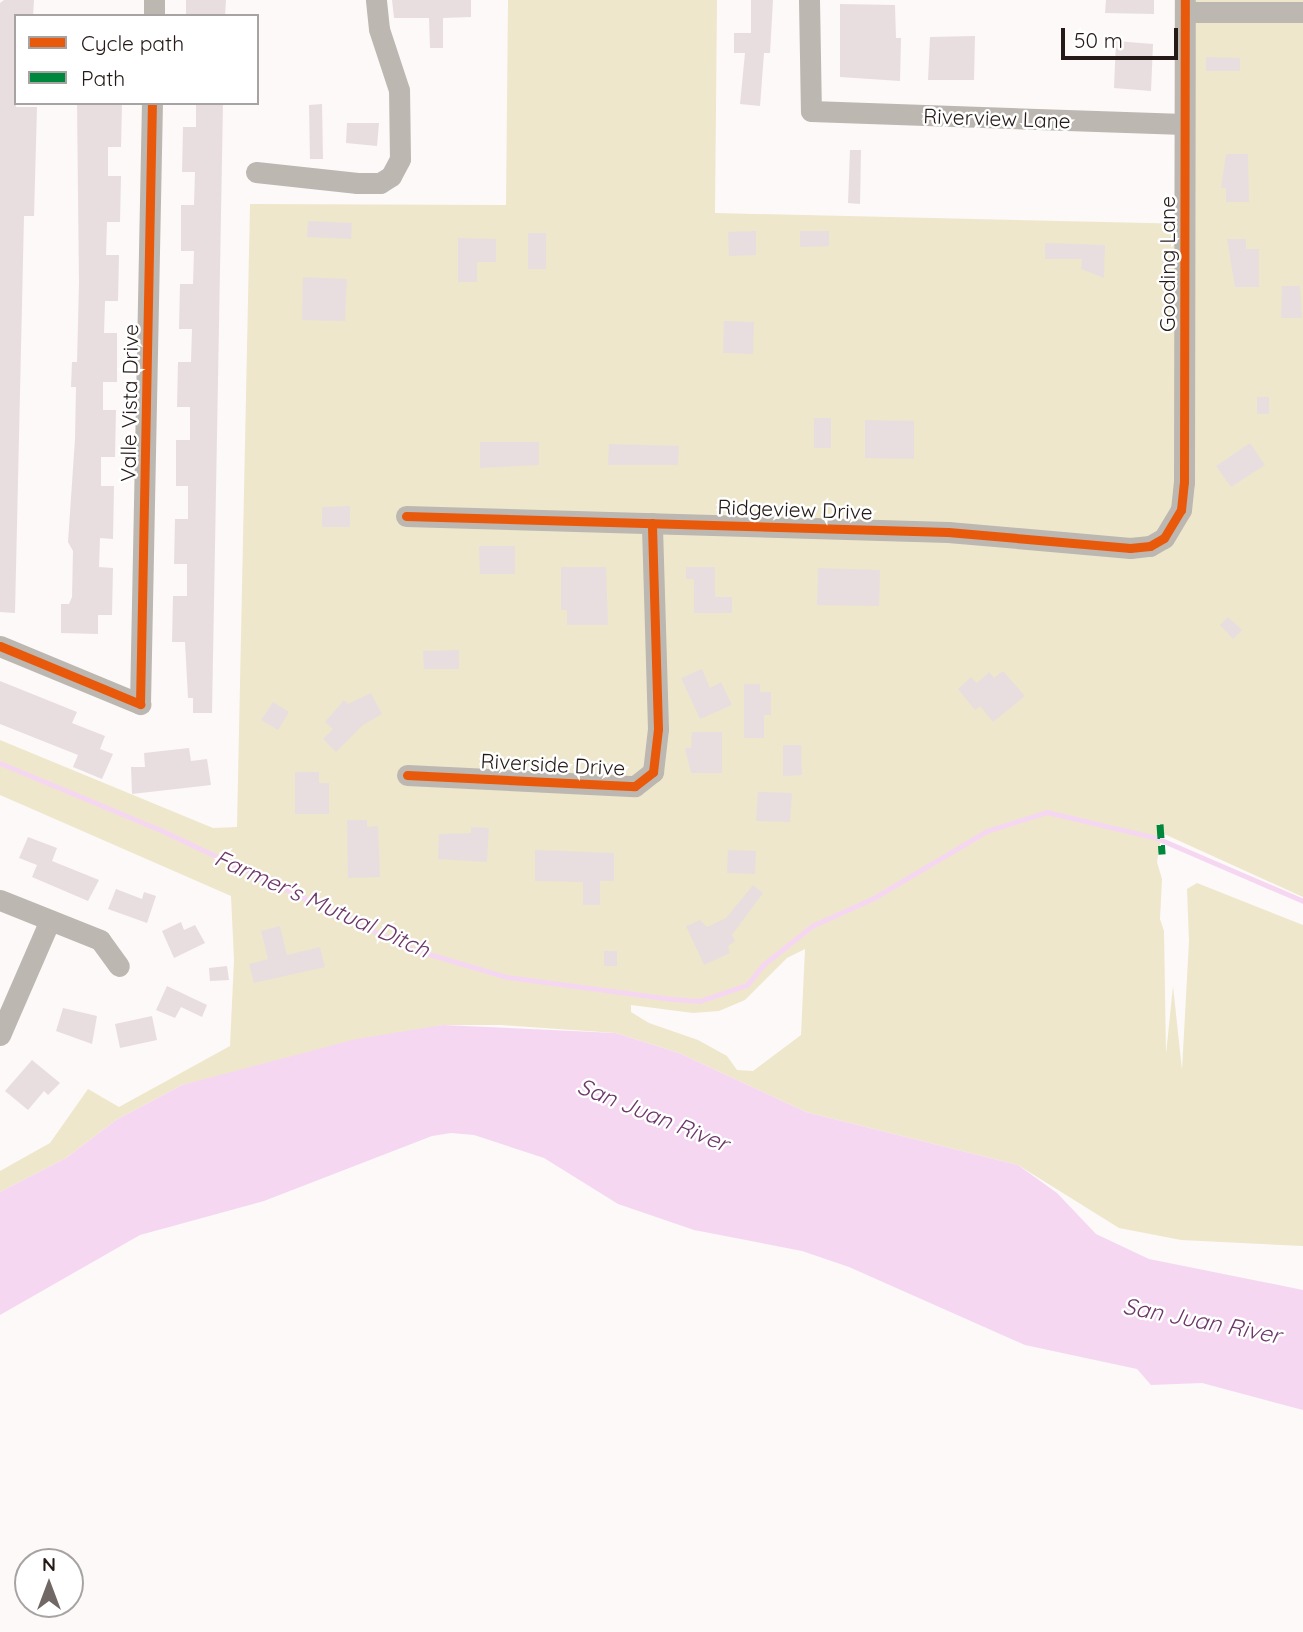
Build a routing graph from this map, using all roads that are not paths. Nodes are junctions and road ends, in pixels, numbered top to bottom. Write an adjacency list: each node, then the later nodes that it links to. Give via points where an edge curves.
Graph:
1 (376, 0): 7 (street, via 379,29 399,90 400,159 391,176 380,183 357,183)
2 (809, 0): 6 (street, Riverview Lane, via 811,111)
3 (1185, 6): 4 (street); 6 (street, Gooding Lane)
4 (1303, 12)
5 (152, 105): 11 (street, Valle Vista Drive, via 140,704)
6 (1184, 124): 10 (street, Gooding Lane, via 1184,482)
7 (256, 172)
8 (406, 516): 9 (street, Ridgeview Drive)
9 (652, 523): 10 (street, Ridgeview Drive, via 948,532 1130,548 1150,546); 12 (street, Riverside Drive, via 658,729 653,772 635,786)
10 (1175, 526)
11 (0, 646)
12 (407, 775)
13 (0, 900): 14 (street)
14 (50, 920): 15 (street, via 100,940); 16 (street)
15 (119, 966)
16 (0, 1035)

